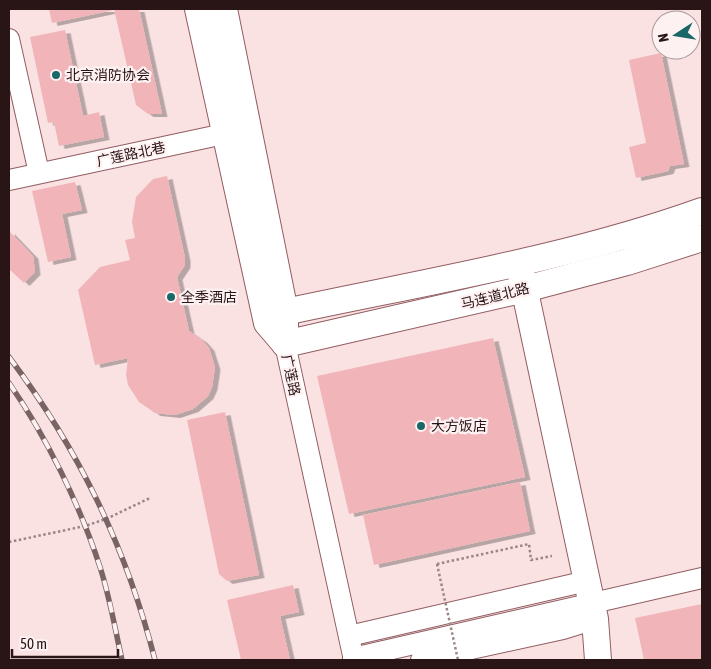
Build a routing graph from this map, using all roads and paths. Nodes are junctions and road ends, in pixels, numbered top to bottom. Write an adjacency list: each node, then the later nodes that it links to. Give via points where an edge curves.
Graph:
1 (198, 9): 4 (main road, 广莲路)
2 (224, 9): 11 (main road)
3 (9, 39): 5 (street)
4 (224, 134): 5 (street, 广莲路北巷); 12 (main road, 广莲路, via 267,323)
5 (39, 173): 6 (street, 广莲路北巷)
6 (9, 180)
7 (702, 211): 9 (main road, 马连道北路, via 624,237)
8 (702, 238): 10 (main road, 马连道北路)
9 (518, 262): 10 (main road); 11 (main road, 马连道北路)
10 (525, 289): 12 (main road, 马连道北路); 17 (main road)
11 (285, 312): 12 (main road)
12 (285, 344): 18 (street, 广莲路)
13 (150, 498): 14 (path, via 85,526)
14 (9, 542)
15 (552, 556): 21 (path, bridge, via 531,560 528,544 437,564)
16 (702, 578): 17 (street)
17 (590, 598): 18 (street); 19 (main road); 20 (street, via 563,629)
18 (352, 650)
19 (599, 657)
20 (421, 660)
21 (458, 660)

